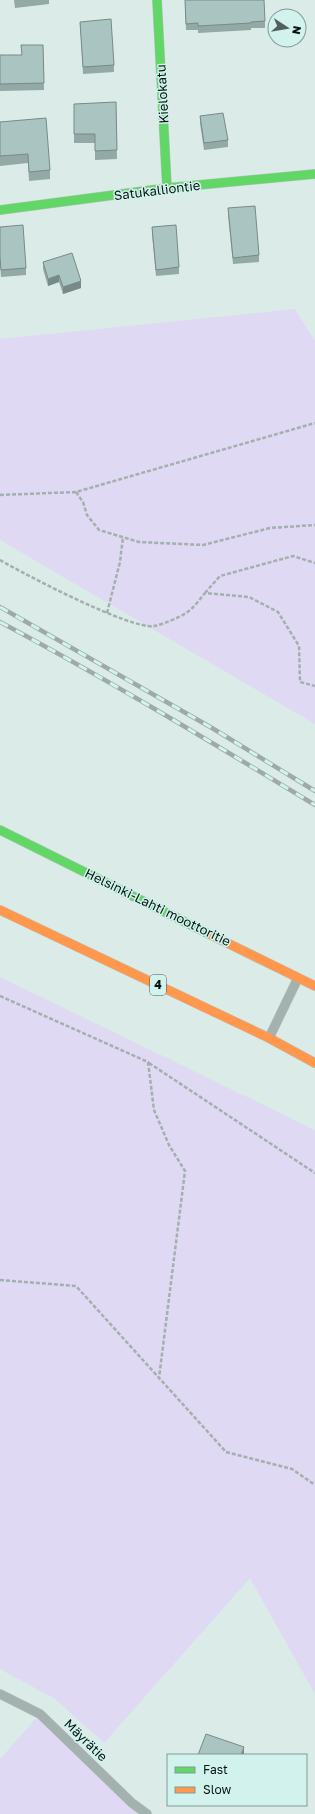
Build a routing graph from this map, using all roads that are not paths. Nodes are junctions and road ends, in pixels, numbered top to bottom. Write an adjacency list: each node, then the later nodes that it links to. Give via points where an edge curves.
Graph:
1 (157, 0): 3 (main road, Kielokatu)
2 (315, 174): 3 (main road, Satukalliontie)
3 (167, 188): 4 (main road, Satukalliontie)
4 (0, 210)
5 (0, 830): 7 (main road, Helsinki-Lahti moottoritie)
6 (0, 910): 9 (main road, 4)
7 (299, 977): 8 (main road, Helsinki-Lahti moottoritie); 9 (lane)
8 (315, 986)
9 (269, 1038): 10 (main road, 4)
10 (315, 1063)
11 (0, 1694): 12 (lane, Mäyrätie, via 40,1714 132,1803)
12 (147, 1814)

